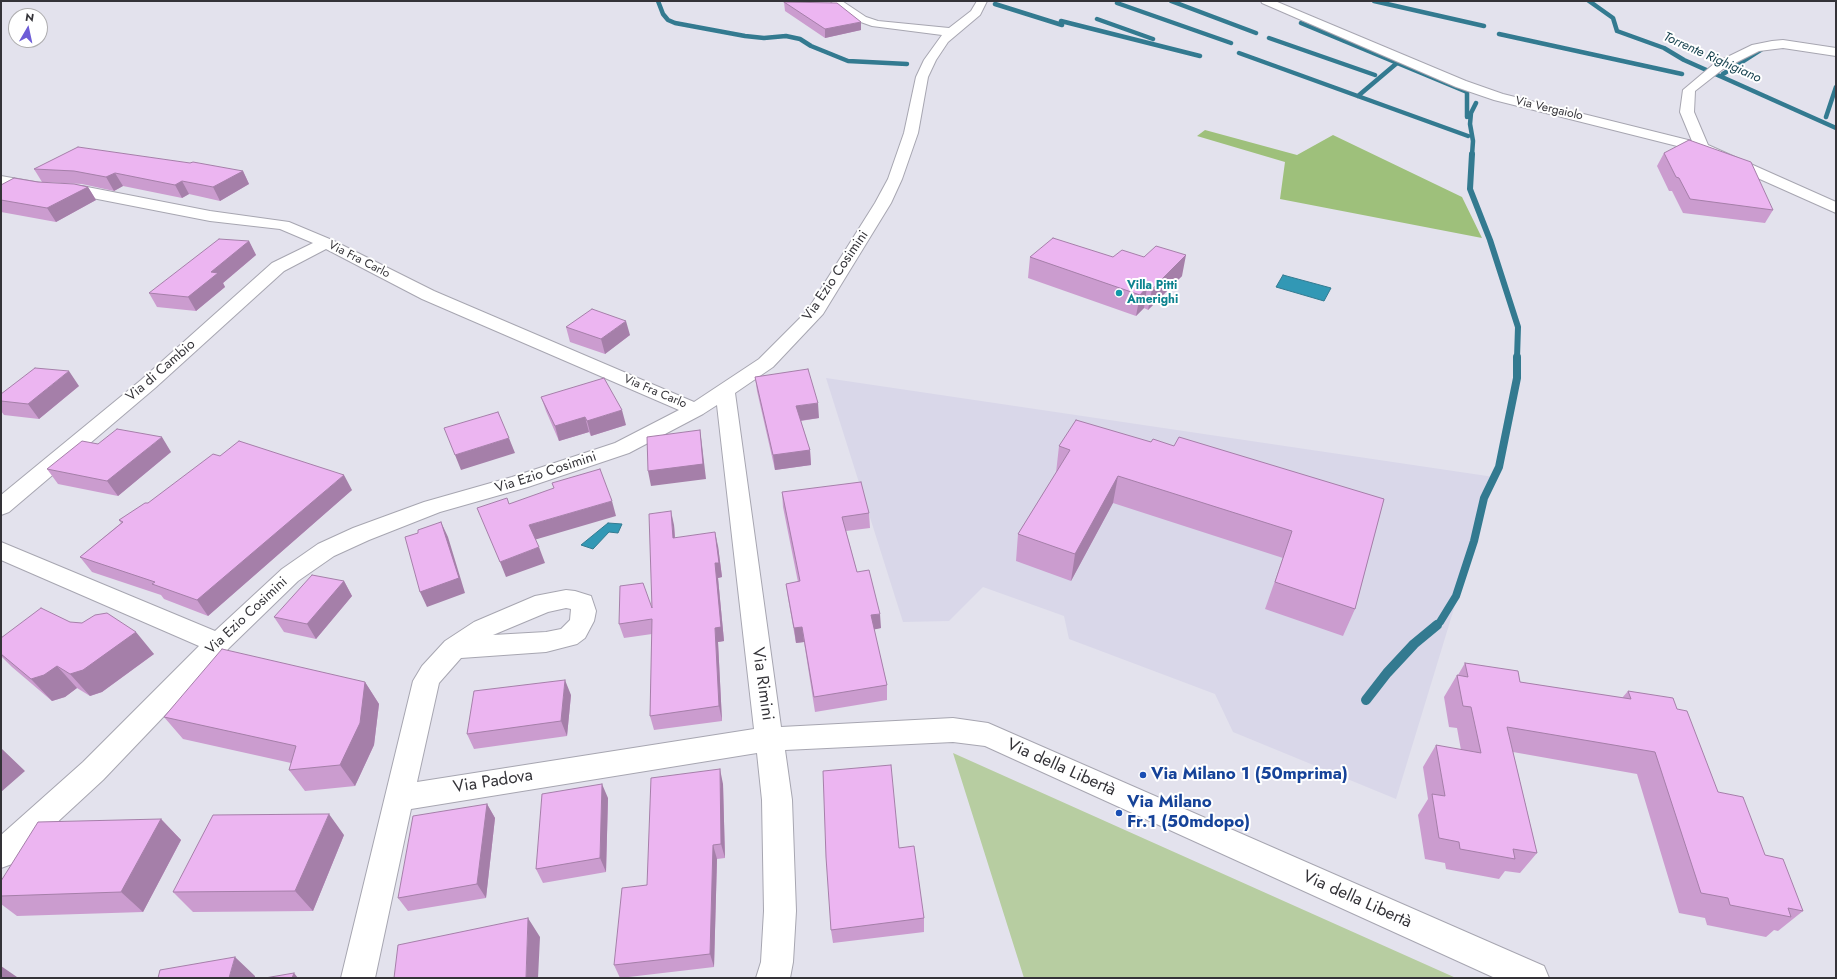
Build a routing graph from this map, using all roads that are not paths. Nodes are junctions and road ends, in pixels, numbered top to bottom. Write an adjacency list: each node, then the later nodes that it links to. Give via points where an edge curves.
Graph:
1 (835, 1): 4 (street, via 862,19 876,24)
2 (982, 1): 4 (street, Via Ezio Cosimini, via 976,13)
3 (1266, 1): 6 (street, Via Vergaiolo, via 1461,84 1499,97)
4 (950, 32): 10 (street, Via Ezio Cosimini, via 922,76 911,133 895,179 883,203 814,314 766,363)
5 (1836, 52): 6 (street, via 1772,45 1756,48 1719,66 1689,90 1687,112)
6 (1702, 148): 8 (street, Via Vergaiolo)
7 (1, 181): 9 (street, Via Fra Carlo, via 46,189 82,191 210,216 282,225)
8 (1836, 208)
9 (326, 243): 11 (street, Via Fra Carlo, via 428,295); 12 (street, Via di Cambio, via 278,267 148,384)
10 (725, 391): 11 (street, Via Ezio Cosimini); 16 (street, Via Rimini)
11 (696, 410): 14 (street, Via Ezio Cosimini, via 622,448 520,482 432,507 326,550 290,575)
12 (1, 507)
13 (1, 550): 14 (street)
14 (218, 643): 18 (street, Via Ezio Cosimini, via 93,771)
15 (454, 648): 17 (street, via 431,672 426,681)
16 (769, 739): 17 (street, Via Padova); 20 (street, Via Rimini, via 776,800 780,911 777,962); 21 (street, Via della Libertà, via 953,730 988,734)
17 (399, 798): 19 (street)
18 (1, 854)
19 (358, 978)
20 (773, 978)
21 (1532, 978)

